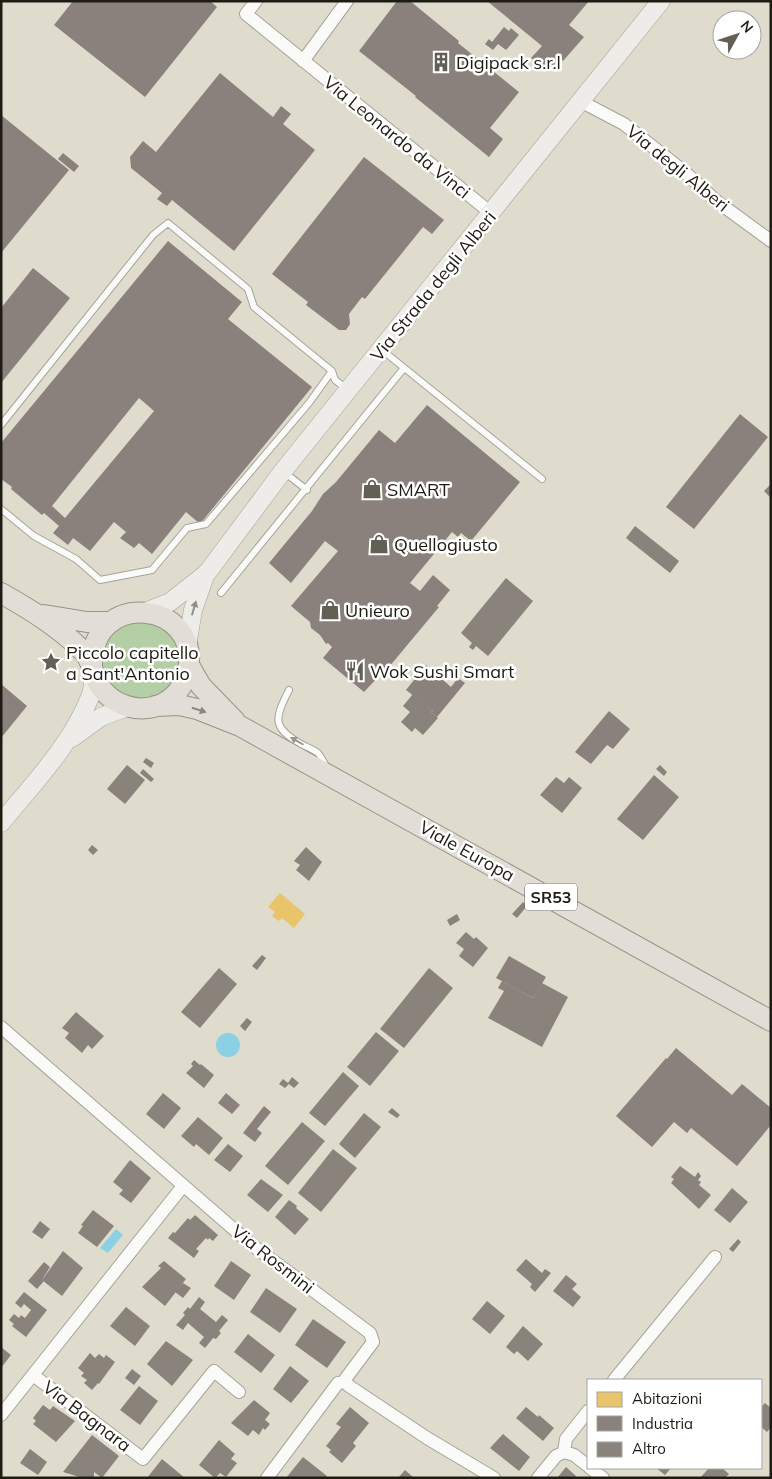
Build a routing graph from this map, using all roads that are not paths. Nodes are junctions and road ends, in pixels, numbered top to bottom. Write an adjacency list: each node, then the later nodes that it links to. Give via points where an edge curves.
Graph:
1 (256, 1): 4 (street, Via Leonardo da Vinci, via 246,14)
2 (347, 1): 4 (street)
3 (662, 1): 5 (main road, Via Strada degli Alberi)
4 (303, 61): 6 (street, Via Leonardo da Vinci)
5 (582, 102): 6 (main road, Via Strada degli Alberi); 7 (street, Via degli Alberi, via 624,124 715,200)
6 (492, 213): 8 (main road, Via Strada degli Alberi)
7 (771, 241)
8 (382, 350): 9 (lane); 11 (main road, Via Strada degli Alberi)
9 (404, 368): 14 (lane); 15 (lane)
10 (332, 371): 11 (lane, via 335,380); 12 (lane, via 254,307 248,289 168,223 153,235); 16 (lane, via 309,403 206,524 187,528 152,570 100,580 76,558 34,536)
11 (348, 390): 13 (main road, Via Strada degli Alberi)
12 (1, 425)
13 (283, 471): 15 (lane); 17 (main road, Via Strada degli Alberi)
14 (542, 479)
15 (307, 490): 18 (lane)
16 (1, 509)
17 (207, 573): 20 (main road, Via Strada degli Alberi, via 170,602); 23 (main road, Via Strada degli Alberi, one-way to 17, via 193,610)
18 (221, 593)
19 (1, 594): 21 (main road)
20 (144, 612): 22 (main road, via 126,614); 23 (main road, Viale Europa, via 171,622 183,637)
21 (37, 613): 22 (main road, via 65,620); 24 (main road, via 84,652)
22 (111, 622): 24 (main road, via 98,638 92,656)
23 (188, 655): 25 (main road, via 183,683 172,697); 27 (main road, Viale Europa / SR53, via 201,686)
24 (93, 670): 26 (main road, via 110,698); 28 (main road, via 91,695)
25 (155, 706): 26 (main road, Viale Europa); 27 (main road, Viale Europa / SR53, one-way to 27, via 179,705 197,709)
26 (127, 707): 28 (main road, via 101,717)
27 (240, 726): 29 (main road, Viale Europa / SR53)
28 (67, 742): 31 (main road)
29 (278, 747): 30 (main road, Viale Europa / SR53); 30 (lane, one-way to 29, via 319,754 284,734 280,728 278,717 289,690 280,697 278,707)
30 (330, 775): 32 (main road, Viale Europa / SR53)
31 (1, 823)
32 (771, 1021)
33 (1, 1027): 34 (street, Via Rosmini)
34 (183, 1186): 36 (street, Via Bagnara); 38 (street, Via Rosmini, via 252,1246 370,1333 373,1342)
35 (715, 1257): 37 (street)
36 (33, 1375): 39 (street, Via Bagnara, via 143,1459 214,1371); 41 (street, Via Bagnara)
37 (615, 1379)
38 (345, 1382): 45 (street, via 338,1383); 46 (street)
39 (239, 1392)
40 (587, 1412): 42 (street, via 566,1439)
41 (1, 1415)
42 (564, 1452): 43 (street); 47 (street, via 556,1456)
43 (587, 1465)
44 (592, 1469): 48 (street)
45 (267, 1478)
46 (494, 1478)
47 (538, 1478)
48 (603, 1478)

